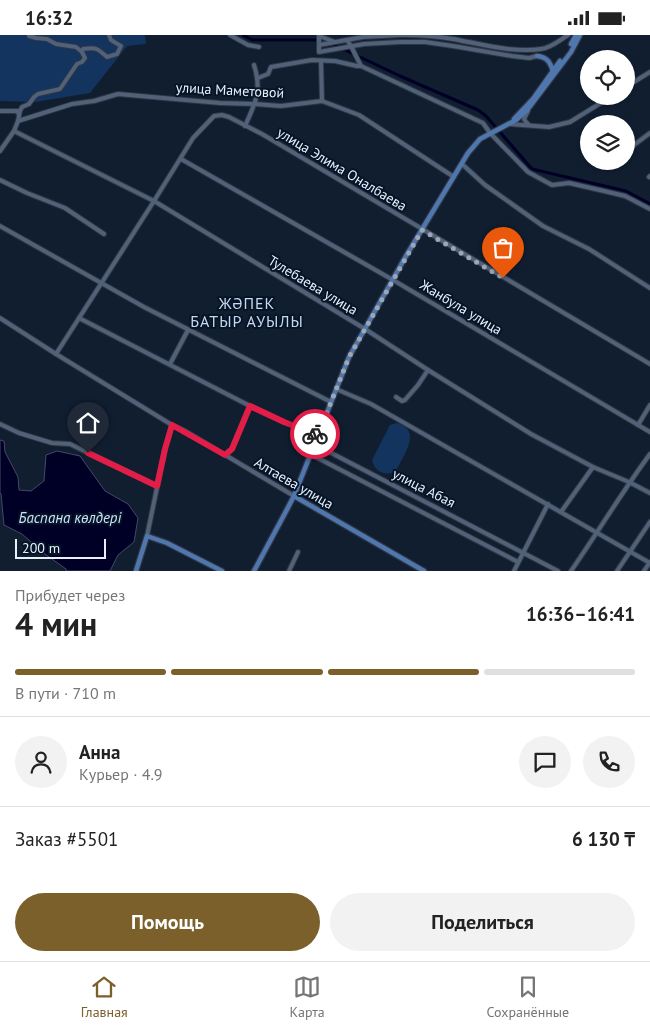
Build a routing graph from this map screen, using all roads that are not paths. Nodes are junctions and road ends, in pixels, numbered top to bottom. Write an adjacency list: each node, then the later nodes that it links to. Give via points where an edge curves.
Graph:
1 (29, 35): 14 (street, via 76,47)
2 (109, 35): 14 (street, via 111,40 122,46 117,54 107,57 98,49 90,48)
3 (230, 35): 13 (street)
4 (402, 35): 5 (street, via 521,50 543,49); 7 (street)
5 (568, 35)
6 (578, 35): 19 (main road); 26 (main road, via 570,52)
7 (377, 36): 8 (street); 10 (street)
8 (347, 40): 9 (street); 12 (street)
9 (335, 42): 11 (street); 11 (street, via 319,36)
10 (378, 43): 12 (street); 15 (street, via 425,42 512,57)
11 (320, 45): 12 (street, via 319,52)
12 (351, 46): 18 (street)
13 (259, 47)
14 (82, 52): 28 (street, via 85,58 77,63 60,89 34,97 22,107)
15 (537, 56): 19 (main road, via 547,59)
16 (321, 61): 18 (street); 21 (street, via 271,67 268,74); 23 (street)
17 (254, 65): 21 (street)
18 (361, 66): 33 (street, via 483,123)
19 (553, 71): 29 (main road)
20 (650, 71): 22 (street)
21 (258, 79): 24 (street)
22 (635, 81)
23 (322, 101): 24 (street, улица Маметовой, via 281,106); 39 (street, улица Маметовой, via 359,115)
24 (255, 104): 28 (street, улица Маметовой, via 118,93); 30 (street)
25 (597, 105): 31 (street, via 570,122 549,127)
26 (528, 109): 29 (main road); 31 (street, via 524,119)
27 (0, 111): 28 (street, via 18,111)
28 (18, 121): 32 (street)
29 (510, 124): 31 (street); 33 (main road)
30 (245, 125): 37 (street, улица Элима Оналбаева, via 229,117 214,116 193,138); 44 (street, улица Элима Оналбаева)
31 (530, 125)
32 (14, 131): 36 (street); 41 (street, Тулебаева улица)
33 (490, 133): 38 (main road, via 480,139); 42 (street, via 528,172 552,185 569,183 625,196)
34 (650, 133): 35 (street)
35 (635, 144)
36 (0, 151)
37 (181, 159): 41 (street); 46 (street, Жанбула улица)
38 (462, 164): 39 (main road); 48 (street, via 485,185 543,226 589,249)
39 (454, 177): 44 (main road)
40 (0, 180): 45 (street, via 64,208)
41 (154, 201): 47 (street); 52 (street, Тулебаева улица)
42 (650, 209)
43 (0, 226): 47 (street)
44 (422, 230): 46 (main road); 55 (street, улица Элима Оналбаева)
45 (104, 234)
46 (393, 280): 52 (main road); 64 (street, Жанбула улица)
47 (102, 282): 50 (street); 51 (street)
48 (650, 289)
49 (0, 318): 53 (street, Алтаева улица)
50 (79, 318): 53 (street); 54 (street)
51 (188, 329): 54 (street); 59 (street)
52 (365, 329): 56 (street, Тулебаева улица); 57 (main road)
53 (56, 354): 63 (street, Алтаева улица)
54 (170, 364): 61 (street)
55 (650, 364)
56 (428, 370): 58 (street, via 405,400); 71 (street, Тулебаева улица, via 531,434)
57 (336, 389): 59 (main road); 76 (street, via 371,404)
58 (396, 397)
59 (331, 402): 66 (main road)
60 (650, 405): 64 (street)
61 (250, 406): 66 (street); 70 (street, via 232,449)
62 (0, 424): 73 (street, via 52,443 70,444)
63 (172, 425): 70 (street, Алтаева улица); 73 (street)
64 (638, 425): 65 (street, Жанбула улица)
65 (650, 432)
66 (318, 435): 67 (main road)
67 (314, 444): 68 (main road); 82 (street, улица Абая)
68 (310, 454): 75 (main road); 84 (street, улица Абая)
69 (650, 454): 72 (street)
70 (225, 455): 75 (street, Алтаева улица)
71 (594, 467): 72 (street, Тулебаева улица); 77 (street)
72 (629, 482): 74 (street, Тулебаева улица); 79 (street)
73 (157, 486): 80 (street)
74 (650, 493)
75 (294, 496): 88 (main road); 90 (main road, Алтаева улица)
76 (548, 504): 77 (street); 82 (street)
77 (561, 512): 79 (street)
78 (650, 522): 83 (street)
79 (597, 533): 83 (street); 93 (street)
80 (147, 536): 86 (main road); 87 (main road, via 168,543)
81 (298, 552): 89 (street)
82 (523, 552): 84 (street); 92 (street, улица Абая)
83 (630, 552): 85 (street); 94 (street)
84 (518, 562): 91 (street)
85 (650, 563): 95 (street)
86 (136, 571)
87 (222, 571)
88 (254, 571)
89 (289, 571)
90 (424, 571)
91 (514, 571)
92 (558, 571)
93 (571, 571)
94 (617, 571)
95 (644, 571)

